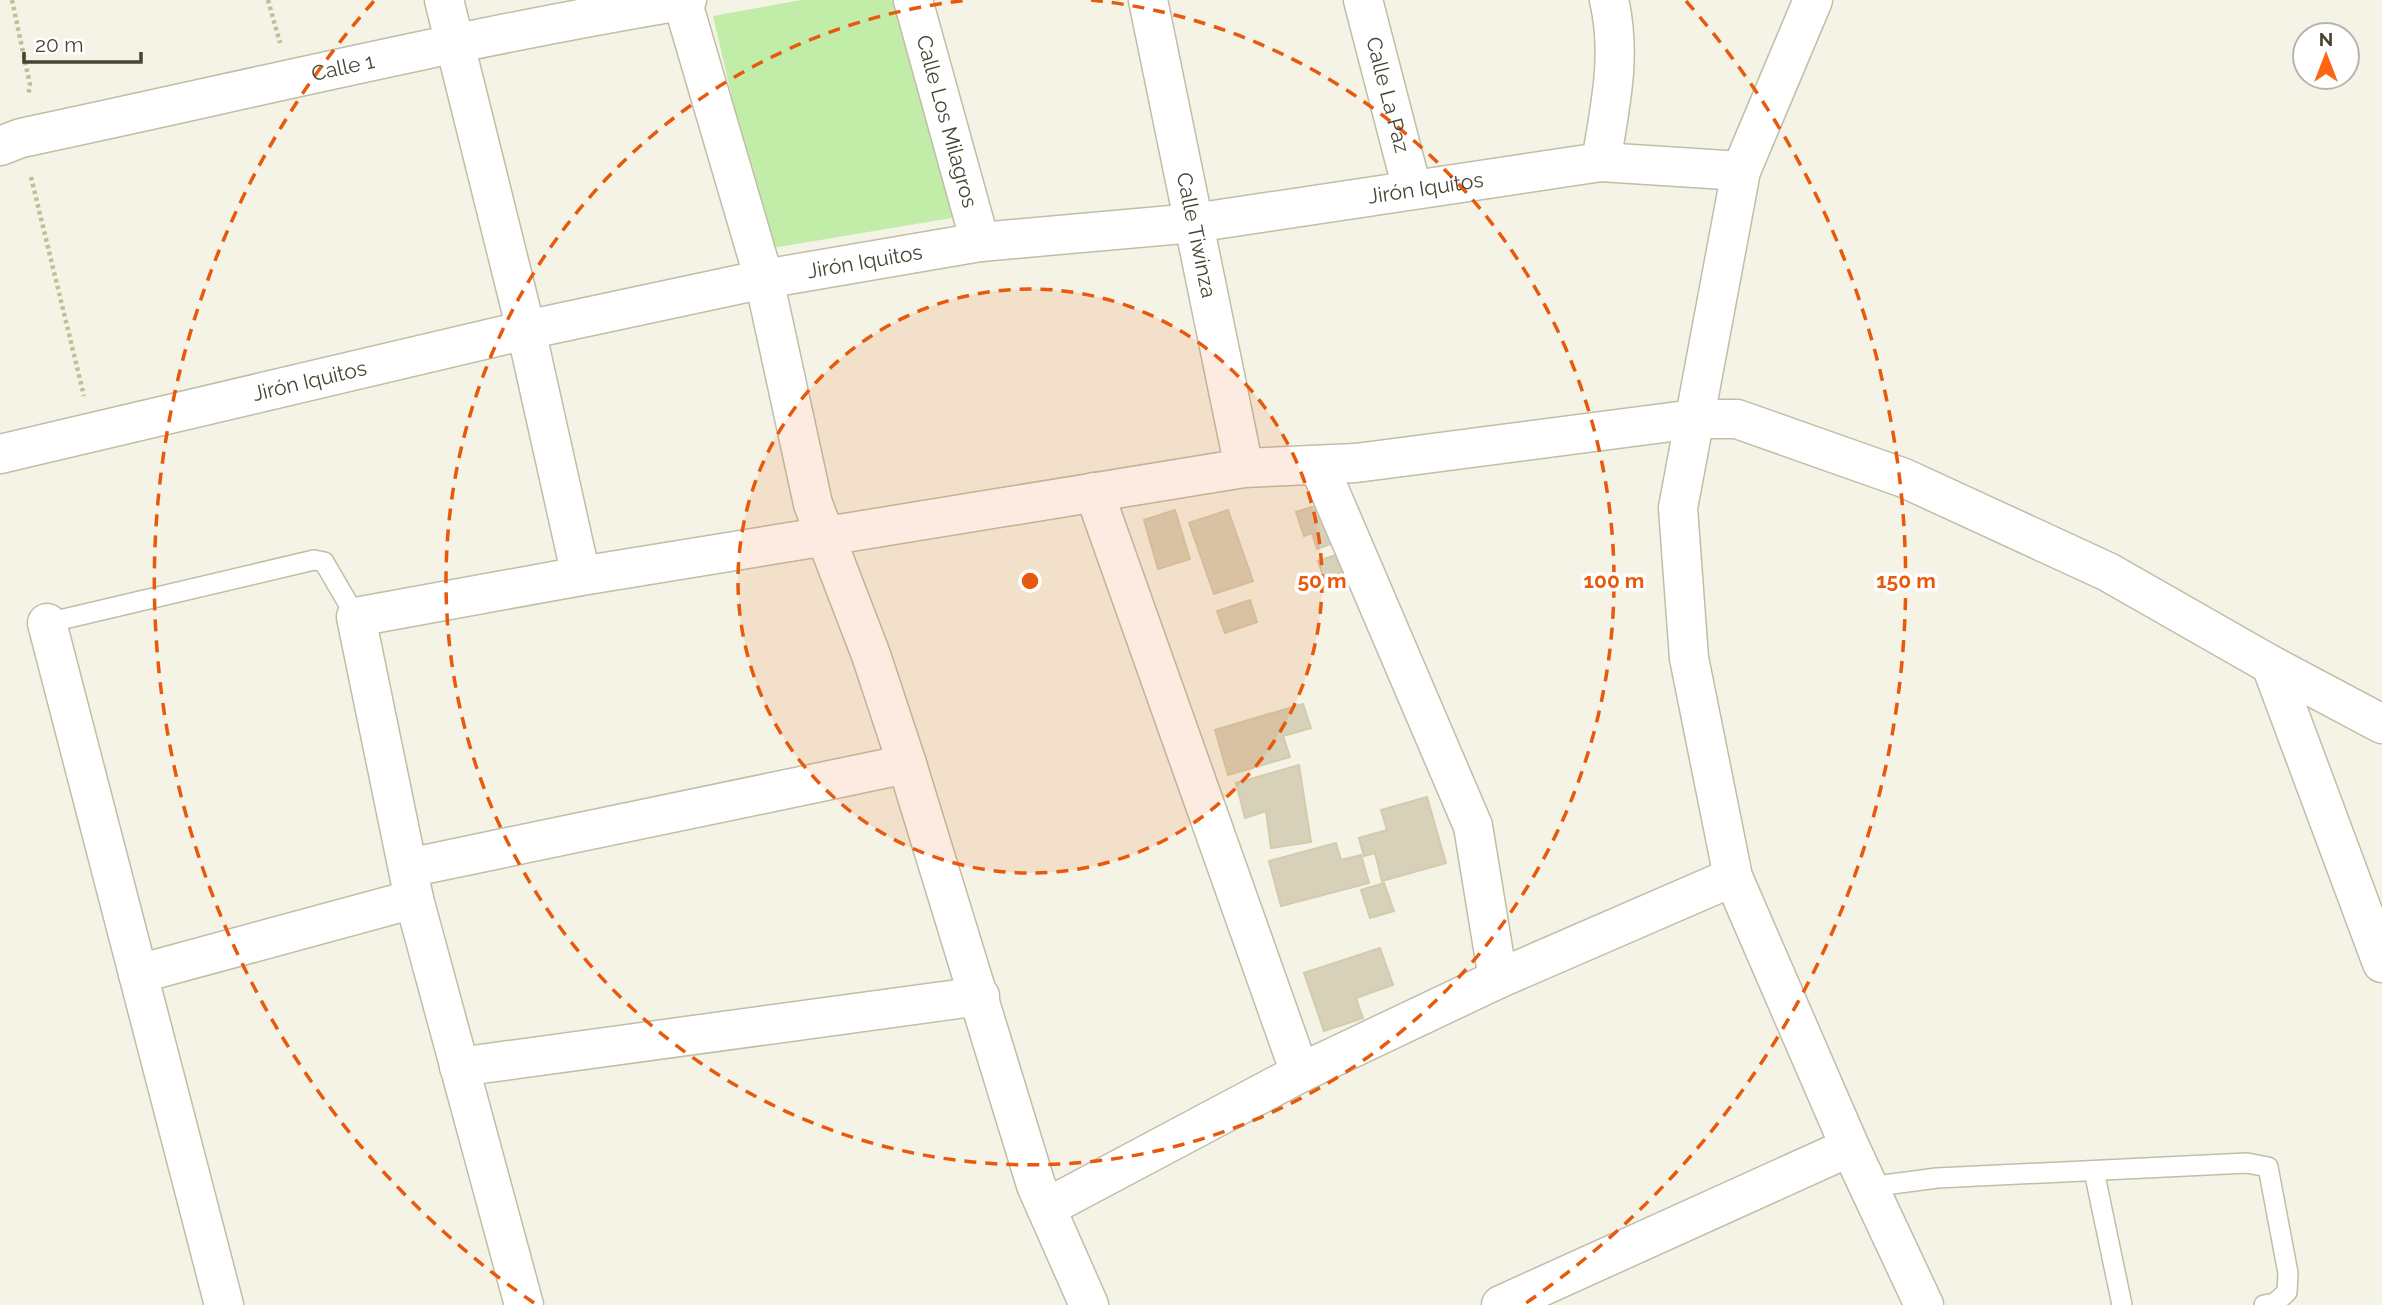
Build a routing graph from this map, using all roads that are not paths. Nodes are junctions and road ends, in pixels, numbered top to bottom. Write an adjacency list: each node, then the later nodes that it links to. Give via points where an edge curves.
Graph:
1 (444, 0): 8 (street)
2 (684, 0): 8 (street, Calle 1); 15 (street)
3 (913, 0): 14 (street, Calle Los Milagros)
4 (1147, 0): 13 (street, Calle Tiwinza)
5 (1363, 0): 12 (street, Calle La Paz)
6 (1609, 0): 10 (street, via 1615,27 1615,77)
7 (1813, 0): 11 (street)
8 (455, 41): 9 (street, Calle 1); 16 (street)
9 (11, 142)
10 (1601, 162): 11 (street, Jirón Iquitos); 12 (street, Jirón Iquitos)
11 (1741, 171): 17 (street)
12 (1412, 189): 13 (street, Jirón Iquitos)
13 (1194, 223): 14 (street, Jirón Iquitos); 20 (street, Calle Tiwinza)
14 (980, 242): 15 (street, Jirón Iquitos)
15 (764, 279): 16 (street, Jirón Iquitos); 22 (street, via 813,504)
16 (526, 330): 18 (street, Jirón Iquitos); 23 (street)
17 (1694, 419): 19 (street); 26 (street, via 1737,419 1903,478 2108,572); 29 (street, via 1678,508 1678,540 1693,681)
18 (0, 454)
19 (1319, 466): 20 (street); 33 (street, via 1473,826)
20 (1244, 468): 21 (street)
21 (1094, 492): 22 (street); 36 (street)
22 (825, 538): 23 (street); 28 (street)
23 (581, 576): 24 (street)
24 (356, 617): 25 (lane, via 324,562 314,559); 30 (street)
25 (47, 623): 32 (street)
26 (2271, 666): 27 (street); 31 (street)
27 (2382, 724)
28 (907, 764): 30 (street); 34 (street)
29 (1733, 877): 33 (street); 37 (street)
30 (411, 884): 32 (street); 35 (street)
31 (2382, 962)
32 (138, 974): 41 (street)
33 (1498, 979): 36 (street)
34 (980, 996): 35 (street); 40 (street, via 1035,1185)
35 (458, 1067): 42 (street)
36 (1300, 1073): 40 (street)
37 (1850, 1147): 39 (street); 44 (street)
38 (2094, 1171): 39 (lane, via 1937,1178); 46 (lane); 47 (lane, via 2247,1163 2268,1167 2288,1273 2287,1292 2275,1303)
39 (1869, 1187): 45 (street)
40 (1046, 1208): 43 (street)
41 (224, 1305)
42 (524, 1305)
43 (1089, 1305)
44 (1501, 1305)
45 (1924, 1305)
46 (2122, 1305)
47 (2263, 1305)

